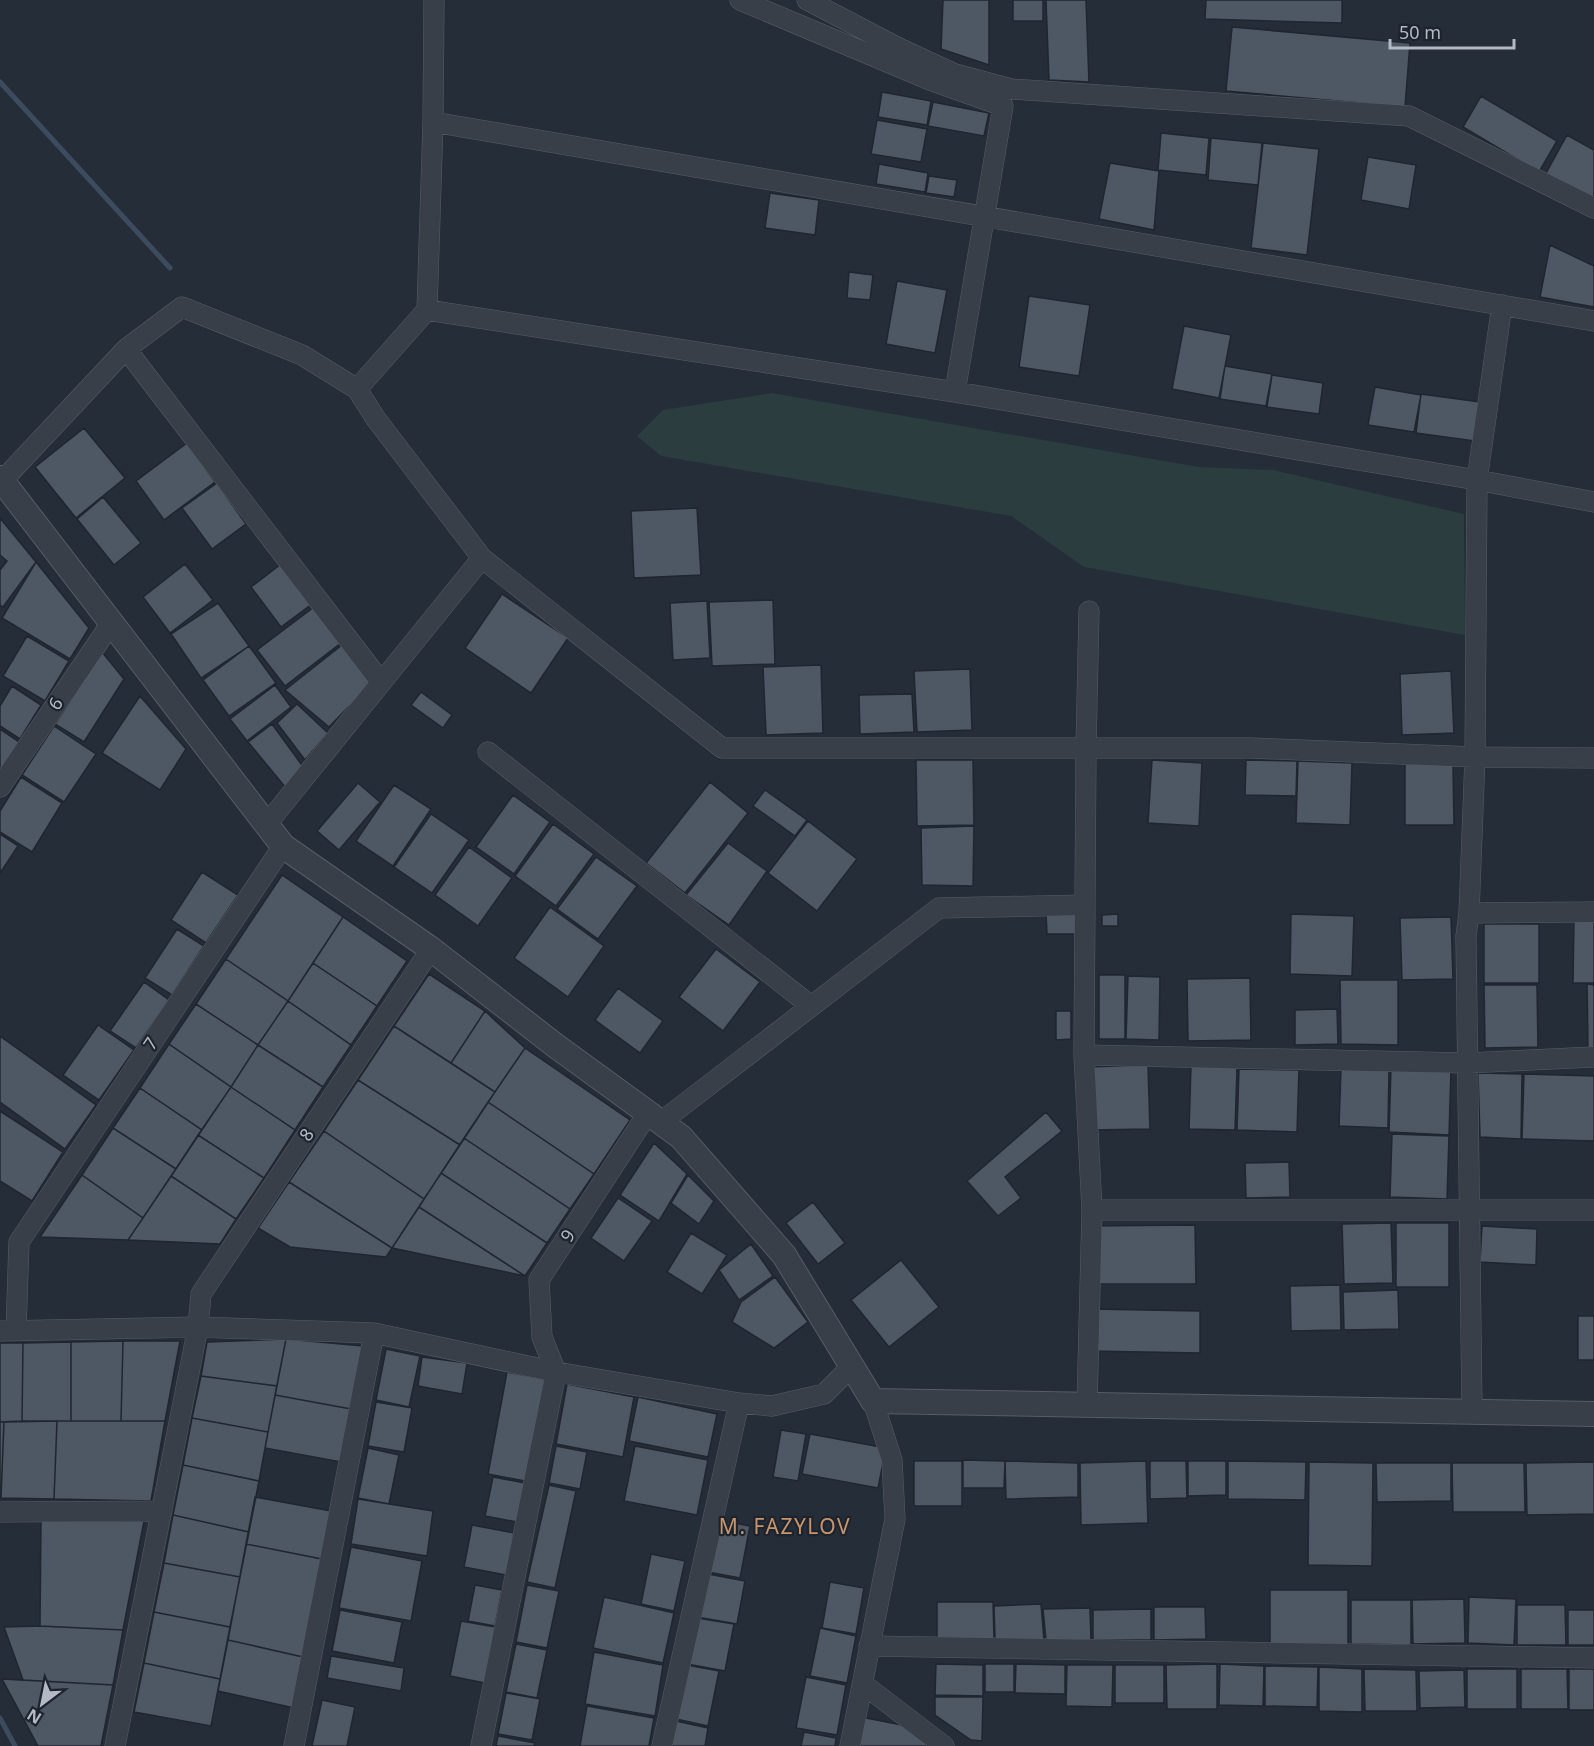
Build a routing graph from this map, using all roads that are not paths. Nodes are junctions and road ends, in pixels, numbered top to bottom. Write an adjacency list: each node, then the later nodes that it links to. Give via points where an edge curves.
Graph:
1 (434, 0): 4 (street)
2 (740, 0): 6 (street, via 930,80 1003,106)
3 (807, 0): 5 (street, via 955,74 1011,89 1409,116)
4 (433, 122): 6 (street); 8 (street)
5 (1594, 208)
6 (985, 216): 7 (street); 12 (street)
7 (1502, 305): 9 (street); 14 (street)
8 (427, 310): 11 (street); 12 (street)
9 (1594, 321)
10 (126, 349): 11 (street, via 182,308 302,355); 13 (street); 19 (street)
11 (357, 389): 16 (street)
12 (955, 392): 14 (street)
13 (1, 480): 18 (street)
14 (1477, 480): 15 (street); 22 (street)
15 (1594, 502)
16 (482, 558): 19 (street); 20 (street, via 722,748)
17 (1089, 611): 20 (street)
18 (112, 622): 24 (street, 6); 25 (street)
19 (381, 682): 25 (street)
20 (1086, 748): 22 (street, via 1250,748); 27 (street)
21 (488, 752): 31 (street)
22 (1475, 757): 23 (street); 29 (street)
23 (1594, 758)
24 (0, 787)
25 (266, 825): 26 (street)
26 (283, 846): 30 (street); 40 (street, 7, via 19,1242)
27 (1085, 905): 31 (street, 9, via 939,908); 32 (street)
28 (1594, 912): 29 (street)
29 (1469, 913): 34 (street)
30 (432, 949): 35 (street); 39 (street, 8, via 201,1294)
31 (811, 1006): 35 (street, 9)
32 (1084, 1054): 34 (street); 36 (street)
33 (1594, 1057): 34 (street)
34 (1468, 1063): 37 (street)
35 (654, 1117): 42 (street, via 681,1137 784,1255); 43 (street, 9, via 539,1280 542,1336)
36 (1092, 1210): 37 (street); 46 (street)
37 (1469, 1210): 38 (street); 47 (street)
38 (1594, 1210)
39 (198, 1327): 40 (street); 41 (street); 49 (street, 8)
40 (8, 1331)
41 (374, 1333): 43 (street); 55 (street)
42 (852, 1366): 44 (street); 45 (street, via 824,1394 772,1406)
43 (556, 1372): 45 (street); 56 (street)
44 (873, 1401): 46 (street); 51 (street, via 892,1460 895,1518)
45 (739, 1403): 57 (street)
46 (1087, 1405): 47 (street)
47 (1472, 1412): 48 (street)
48 (1594, 1414)
49 (162, 1511): 50 (street); 54 (street, 8)
50 (0, 1512)
51 (869, 1646): 52 (street); 53 (street)
52 (1594, 1658)
53 (863, 1684): 58 (street); 59 (street)
54 (115, 1746)
55 (294, 1746)
56 (481, 1746)
57 (662, 1746)
58 (850, 1746)
59 (944, 1746)

